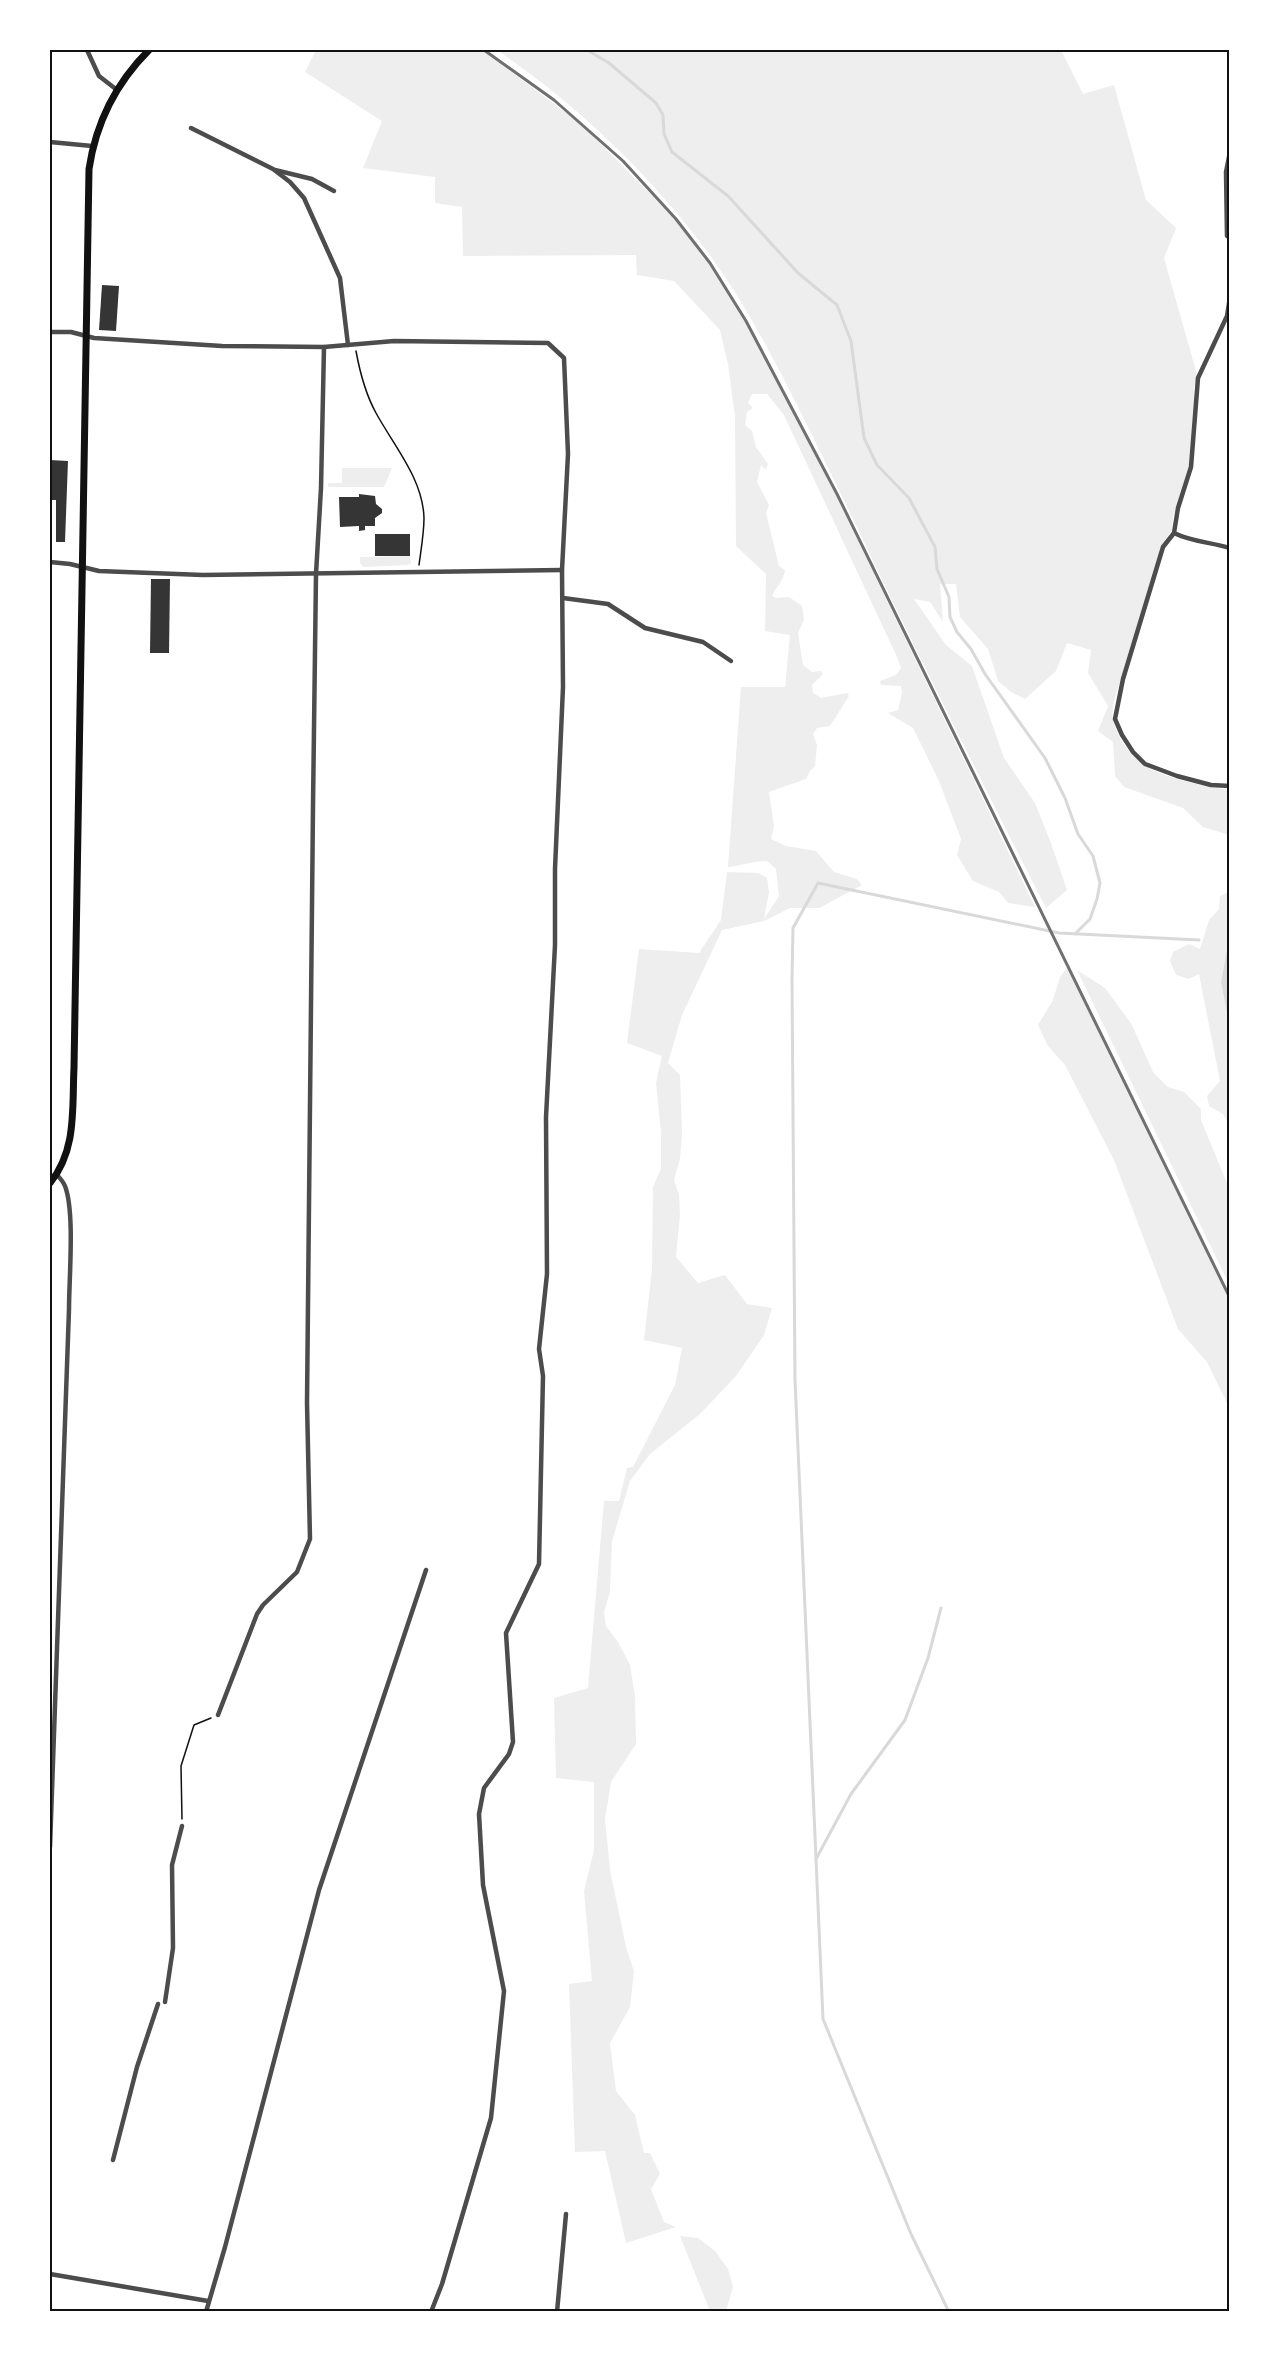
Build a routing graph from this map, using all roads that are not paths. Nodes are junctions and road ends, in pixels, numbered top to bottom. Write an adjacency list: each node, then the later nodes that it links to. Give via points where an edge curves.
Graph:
1 (87, 50): 3 (street, via 99,76)
2 (149, 50): 3 (main road)
3 (117, 90): 6 (main road)
4 (191, 128): 8 (street)
5 (50, 142): 6 (street)
6 (92, 146): 13 (main road)
7 (1230, 152): 10 (street, via 1226,172)
8 (273, 169): 9 (street, via 312,179); 14 (street, via 304,198 340,278)
9 (334, 191)
10 (1230, 238)
11 (1230, 297): 16 (street, via 1227,316 1198,378 1191,467)
12 (50, 332): 13 (street)
13 (86, 336): 15 (street, via 184,345); 19 (main road)
14 (348, 345): 15 (street); 20 (street, via 394,341 548,343 564,358 568,454)
15 (324, 347): 21 (street)
16 (1174, 533): 17 (street); 24 (street, via 1163,547 1123,679 1115,719 1133,752 1145,764 1211,785)
17 (1230, 548)
18 (50, 562): 19 (street)
19 (83, 567): 21 (street, via 202,575); 25 (main road, via 74,1078 69,1146)
20 (562, 570): 21 (street); 22 (street)
21 (316, 574): 28 (street, via 307,1403 310,1539 297,1572 257,1614)
22 (563, 598): 23 (street, via 608,604 645,628 703,642); 38 (street, via 555,945 546,1117 547,1274 539,1349 543,1376 539,1564 506,1633 513,1742 484,1788 479,1814 483,1885 504,1991 491,2118)
23 (730, 661)
24 (1230, 786)
25 (56, 1174): 26 (main road); 30 (street, via 64,1183 70,1220)
26 (50, 1183)
27 (426, 1570): 36 (street, via 319,1890)
28 (218, 1715)
29 (182, 1826): 31 (street, via 172,1864 173,1948)
30 (50, 1847)
31 (165, 2002)
32 (158, 2004): 33 (street)
33 (113, 2160)
34 (566, 2214): 39 (street)
35 (50, 2274): 36 (street)
36 (208, 2301): 37 (street)
37 (206, 2312)
38 (431, 2312)
39 (557, 2312)

